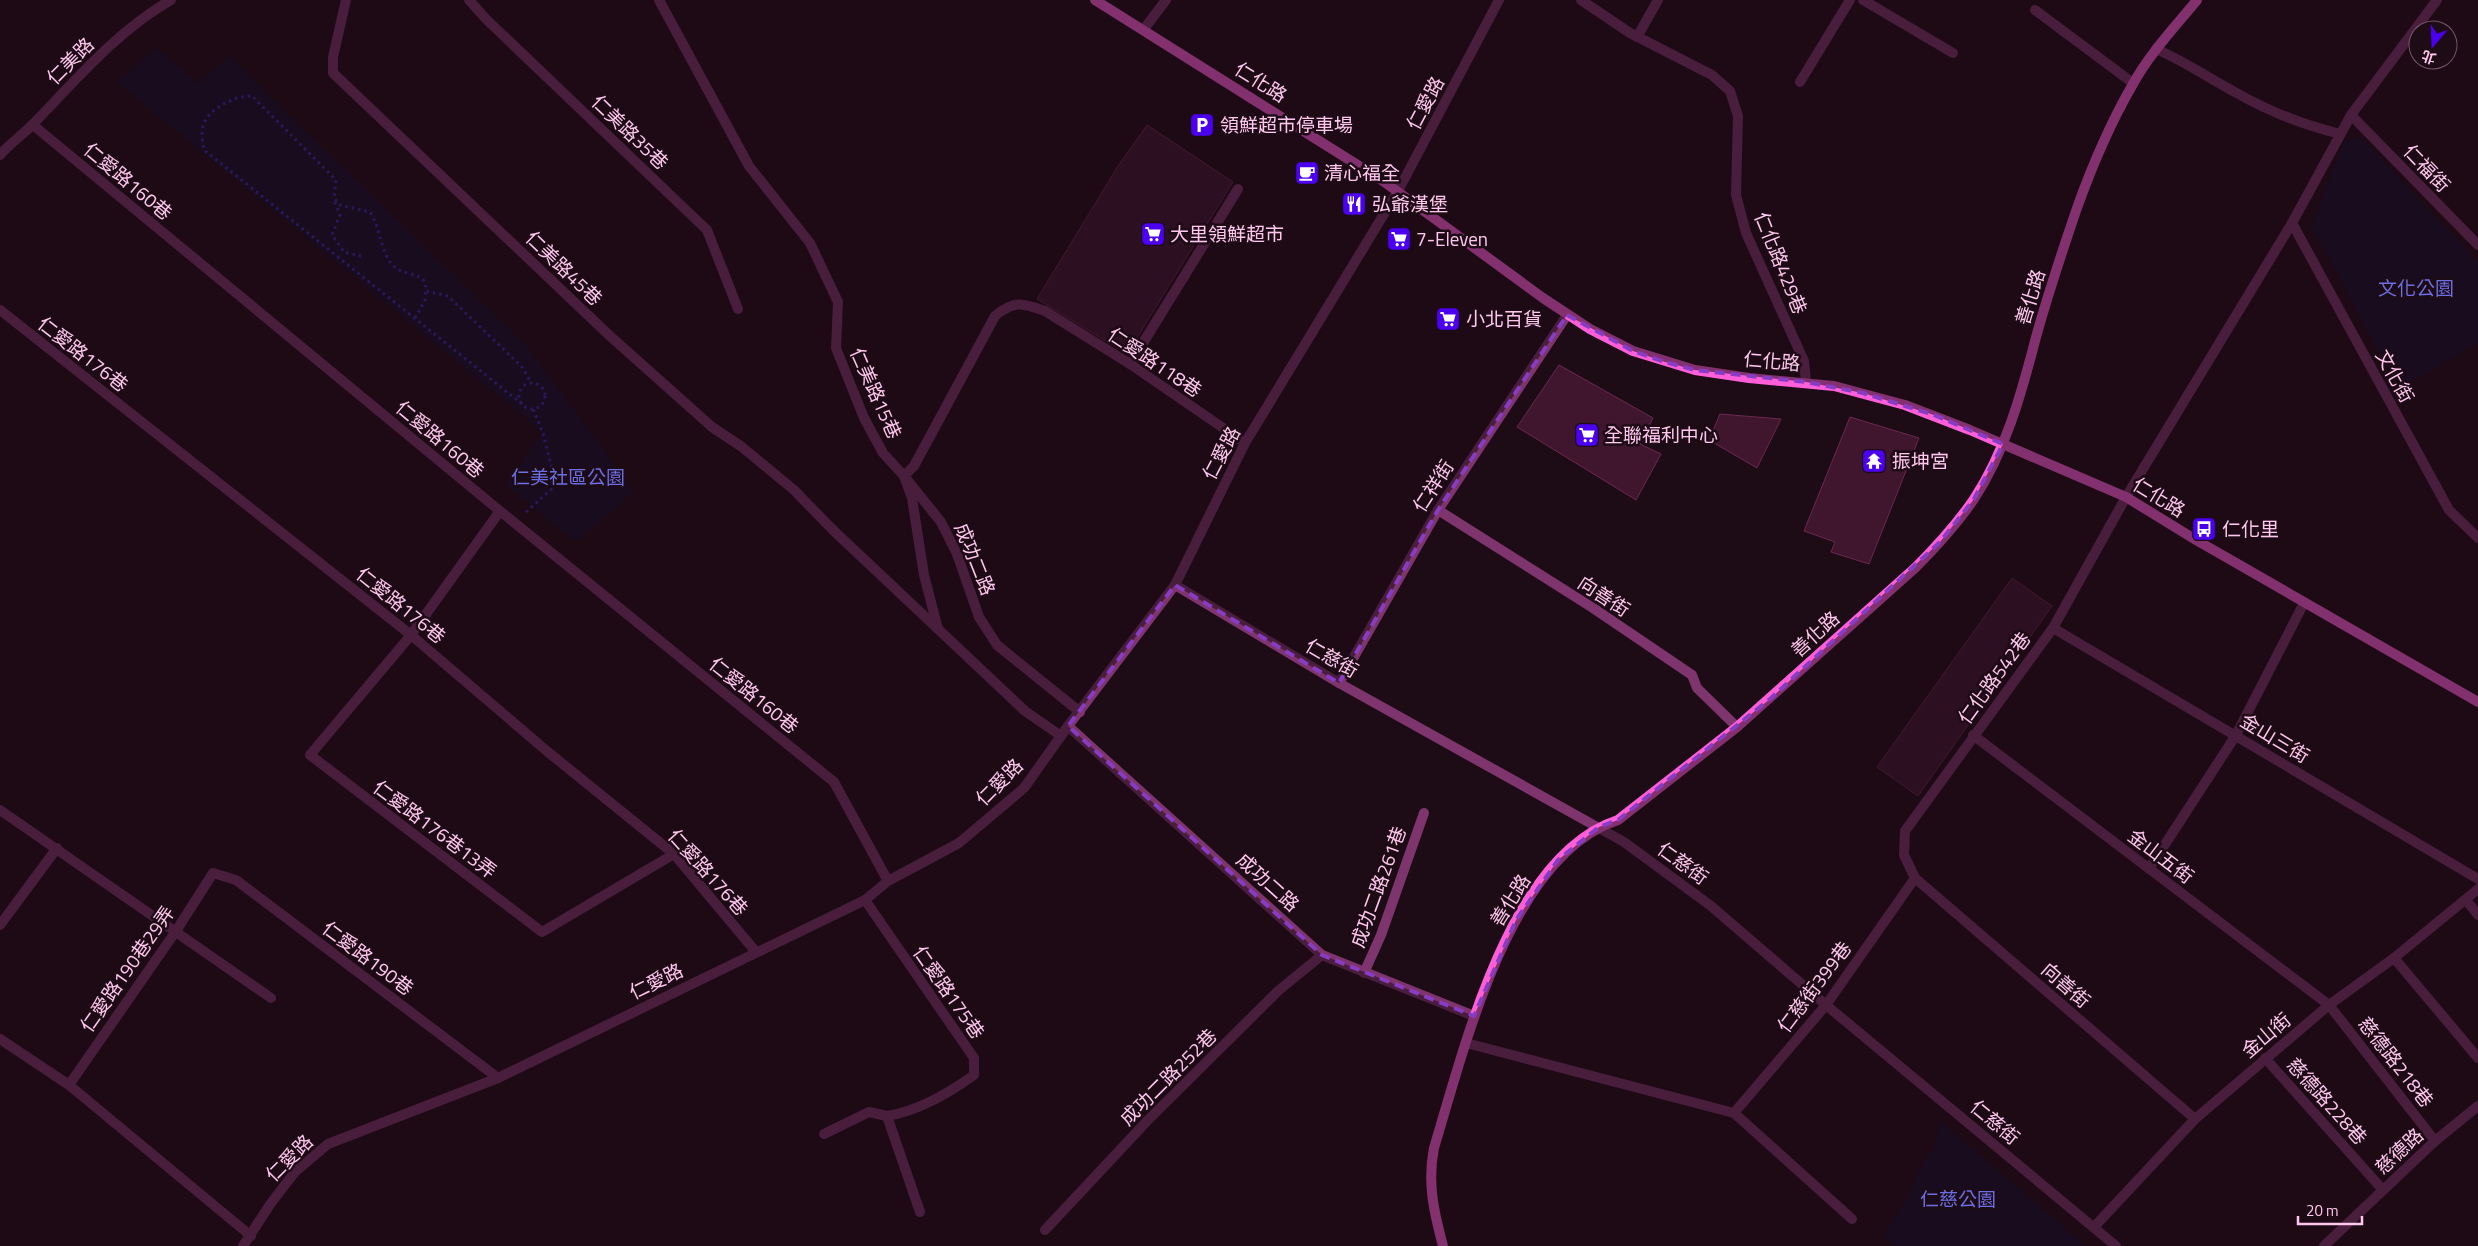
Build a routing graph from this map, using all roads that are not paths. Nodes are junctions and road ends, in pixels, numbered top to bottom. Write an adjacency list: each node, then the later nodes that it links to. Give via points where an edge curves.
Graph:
1 (171, 0): 22 (street, 仁美路, via 95,59)
2 (346, 0): 44 (street, 仁美路45巷, via 332,73 610,336 712,427 794,490)
3 (469, 0): 29 (street, 仁美路35巷, via 706,230)
4 (659, 0): 36 (street, 仁美路15巷, via 749,166 810,244 838,302 836,348 864,418 883,453)
5 (1095, 0): 15 (main road, 仁化路)
6 (1166, 0): 15 (street)
7 (1499, 0): 26 (street, 仁愛路)
8 (1581, 0): 16 (street, 仁化路429巷)
9 (1658, 0): 16 (street)
10 (1850, 0): 19 (street)
11 (1863, 0): 18 (street)
12 (2198, 0): 17 (main road, 善化路)
13 (2437, 0): 21 (street)
14 (2035, 10): 20 (street)
15 (1144, 29): 26 (main road, 仁化路)
16 (1637, 36): 33 (street, 仁化路429巷, via 1712,75 1730,91 1738,116 1736,195 1746,233 1804,361)
17 (2156, 49): 20 (main road, 善化路); 23 (street, via 2183,61 2234,92 2312,127)
18 (1952, 53)
19 (1800, 82)
20 (2133, 84): 35 (main road, 善化路, via 2078,205)
21 (2351, 114): 23 (street); 28 (street, 仁福街)
22 (33, 125): 24 (street, 仁美路); 39 (street, 仁愛路160巷)
23 (2340, 134): 27 (street)
24 (1, 152)
25 (1238, 189): 32 (street)
26 (1398, 191): 31 (main road, 仁化路, via 1490,261); 34 (street, 仁愛路)
27 (2292, 223): 37 (street); 40 (street, 文化街, via 2449,510)
28 (2478, 245)
29 (738, 309)
30 (0, 310): 45 (street, 仁愛路176巷)
31 (1568, 314): 33 (main road, 仁化路, via 1633,351 1665,362 1749,378); 38 (street, 仁祥街)
32 (1130, 364): 34 (street, 仁愛路118巷); 36 (street, 仁愛路118巷, via 1045,311 1022,303 1007,307 995,316 914,466)
33 (1806, 382): 35 (main road, 仁化路, via 1905,405)
34 (1245, 443): 41 (street, 仁愛路)
35 (2003, 444): 37 (main road, 仁化路); 50 (main road, 善化路, via 1974,499 1940,542)
36 (904, 476): 44 (street, 仁美路15巷, via 912,498 924,575); 48 (street, 成功二路, via 941,522 957,554 980,618 997,645)
37 (2126, 497): 42 (main road, 仁化路); 43 (street, 仁化路542巷)
38 (1438, 510): 46 (street, 仁祥街); 50 (street, 向善街, via 1692,675 1697,688)
39 (500, 511): 45 (street); 63 (street, 仁愛路160巷, via 834,782)
40 (2478, 538)
41 (1175, 585): 46 (street, 仁慈街); 48 (street, 仁愛路)
42 (2304, 603): 47 (main road, 仁化路); 51 (street)
43 (2052, 628): 51 (street, 金山三街); 53 (street, 仁化路542巷)
44 (938, 629): 52 (street, via 1025,711)
45 (411, 634): 58 (street, 仁愛路176巷, via 548,752); 58 (street, 仁愛路176巷13弄, via 310,755 542,932)
46 (1339, 683): 56 (street, 仁慈街)
47 (2478, 702)
48 (1080, 712): 49 (street, 仁愛路)
49 (1068, 726): 52 (street, 仁愛路); 71 (street, 成功二路)
50 (1737, 727): 56 (main road, 善化路, via 1618,820)
51 (2236, 735): 59 (street); 62 (street, 金山三街)
52 (1061, 736): 63 (street, 仁愛路, via 1024,788 959,843)
53 (1973, 736): 59 (street, 金山五街); 61 (street, 仁化路542巷, via 1905,831 1904,854)
54 (0, 810): 57 (street)
55 (1424, 813): 73 (street, 成功二路261巷)
56 (1599, 826): 75 (street, 仁慈街, via 1711,906); 77 (main road, 善化路, via 1558,860 1533,894 1501,948)
57 (57, 848): 68 (street); 69 (street)
58 (674, 854): 70 (street, 仁愛路176巷)
59 (2149, 869): 76 (street, 金山五街)
60 (213, 872): 69 (street, 仁愛路190巷29弄); 82 (street, 仁愛路190巷, via 236,880)
61 (1915, 878): 75 (street, 仁慈街399巷); 87 (street, 向善街)
62 (2478, 879)
63 (888, 881): 65 (street, 仁愛路)
64 (2478, 889): 66 (street, 金山街)
65 (865, 900): 70 (street, 仁愛路); 86 (street, 仁愛路175巷, via 974,1058 974,1074 961,1084 906,1113)
66 (2466, 900): 67 (street); 72 (street, 金山街)
67 (2478, 915)
68 (0, 925)
69 (176, 931): 74 (street); 83 (street, 仁愛路190巷29弄)
70 (756, 952): 82 (street, 仁愛路)
71 (1322, 955): 73 (street, 成功二路); 94 (street, 成功二路252巷, via 1278,991 1148,1120)
72 (2394, 958): 76 (street, 金山街); 81 (street)
73 (1364, 973): 77 (street, 成功二路)
74 (271, 998)
75 (1826, 1005): 85 (street, 仁慈街399巷); 93 (street, 仁慈街)
76 (2329, 1005): 80 (street, 金山街); 89 (street, 慈德路218巷)
77 (1474, 1016): 79 (main road, 善化路)
78 (0, 1038): 83 (street)
79 (1466, 1043): 85 (street); 97 (main road, 善化路, via 1430,1170 1431,1198)
80 (2265, 1058): 87 (street, 金山街); 90 (street, 慈德路228巷)
81 (2478, 1058)
82 (498, 1078): 95 (street, 仁愛路, via 328,1144 295,1172)
83 (68, 1084): 95 (street)
84 (2478, 1106): 89 (street, 慈德路)
85 (1734, 1113): 92 (street)
86 (887, 1116): 88 (street, 仁愛路175巷, via 869,1112); 91 (street)
87 (2195, 1119): 93 (street, 金山街)
88 (824, 1134)
89 (2435, 1141): 90 (street, 慈德路)
90 (2383, 1190): 99 (street, 慈德路)
91 (920, 1212)
92 (1852, 1219)
93 (2094, 1227): 98 (street, 仁慈街)
94 (1045, 1230)
95 (251, 1236): 96 (street, 仁愛路)
96 (243, 1246)
97 (1442, 1246)
98 (2116, 1246)
99 (2324, 1246)

